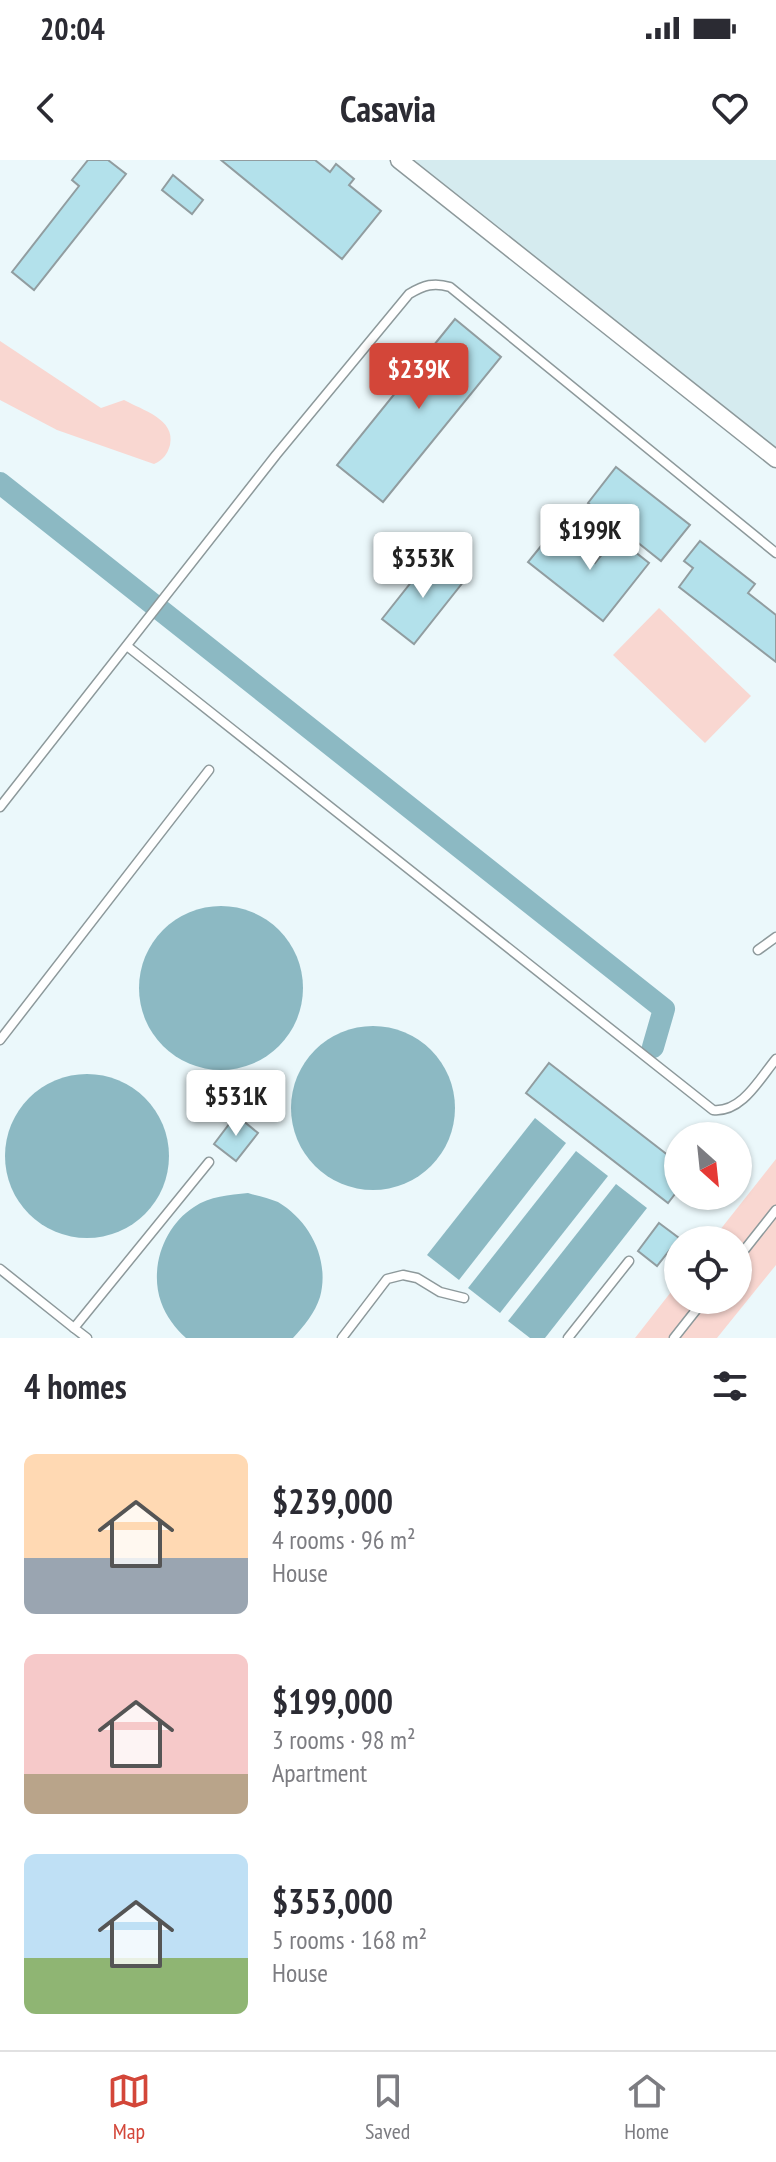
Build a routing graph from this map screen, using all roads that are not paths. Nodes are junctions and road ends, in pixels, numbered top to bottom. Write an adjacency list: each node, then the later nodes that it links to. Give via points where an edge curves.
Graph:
1 (399, 160): 2 (street)
2 (776, 459)
3 (776, 553): 4 (lane, via 450,287 437,283 409,294)
4 (127, 646): 6 (lane); 10 (lane, via 713,1110 733,1107)
5 (209, 770): 9 (lane)
6 (2, 801)
7 (776, 937): 8 (lane)
8 (758, 950)
9 (0, 1040)
10 (776, 1059)
11 (209, 1162): 18 (lane)
12 (776, 1210): 13 (lane)
13 (752, 1240)
14 (629, 1261): 21 (lane)
15 (0, 1269): 18 (lane)
16 (464, 1298): 20 (lane, via 417,1278 387,1279)
17 (693, 1314): 22 (lane)
18 (74, 1328): 19 (lane)
19 (87, 1338)
20 (342, 1338)
21 (568, 1338)
22 (674, 1338)

